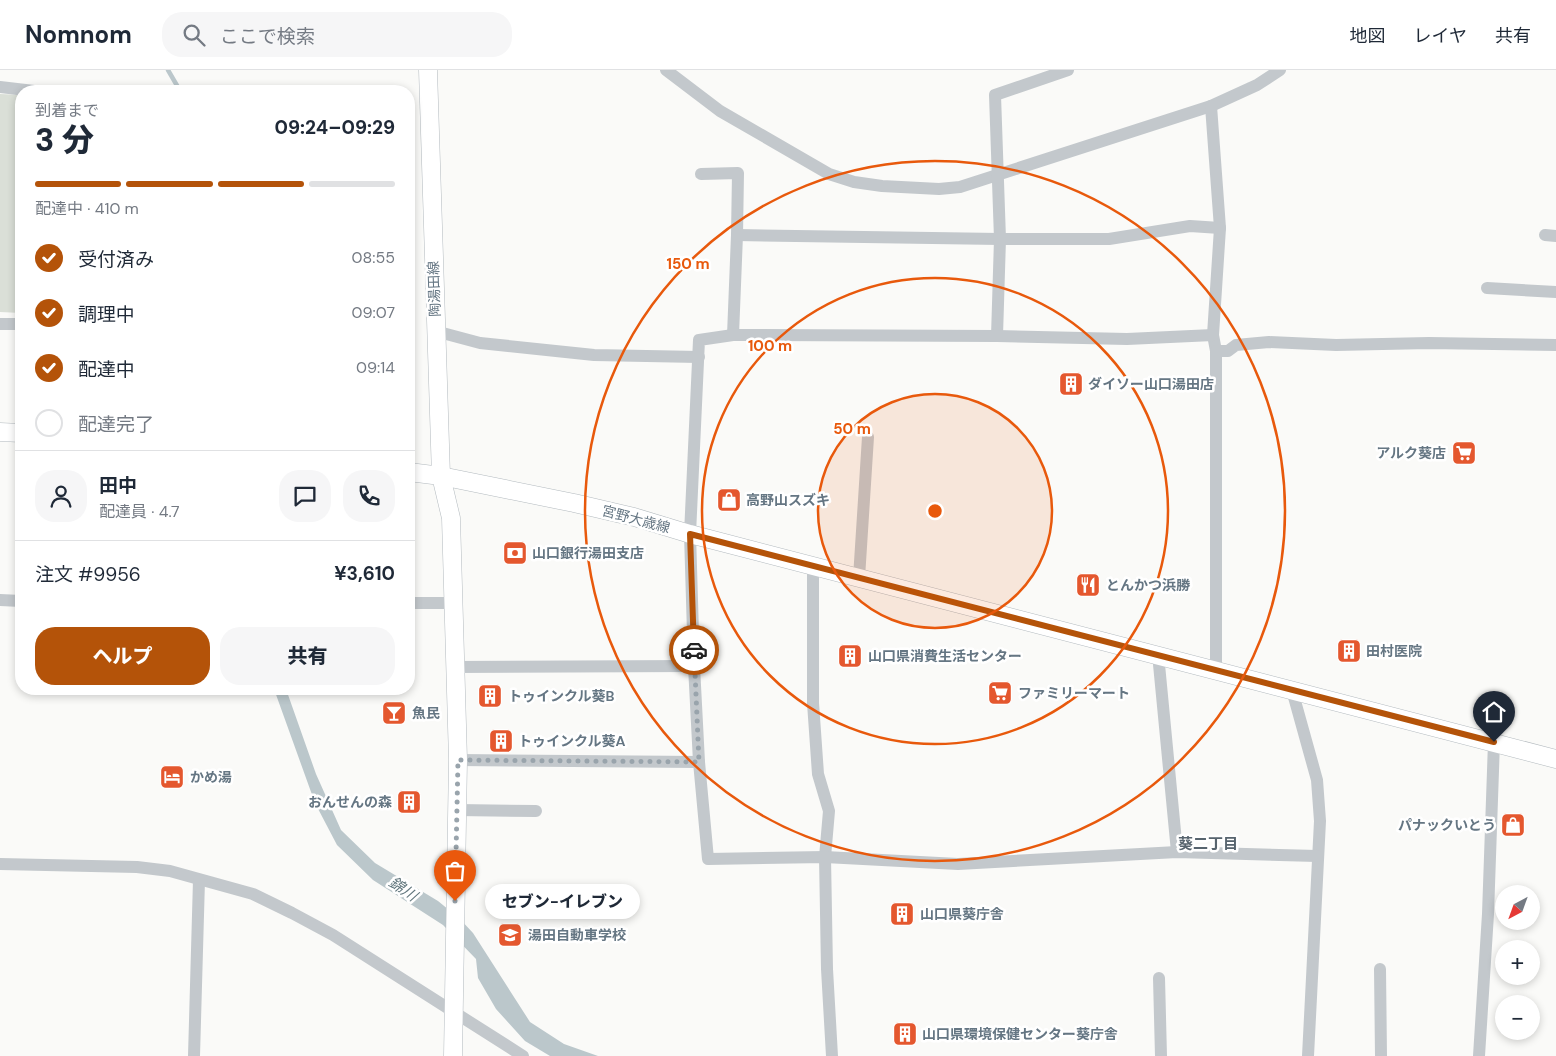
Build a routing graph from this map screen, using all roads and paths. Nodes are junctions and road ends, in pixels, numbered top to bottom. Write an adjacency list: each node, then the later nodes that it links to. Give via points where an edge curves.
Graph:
1 (428, 70): 17 (main road, 陶湯田線)
2 (666, 70): 8 (street, via 720,111 829,174 854,182 939,189 960,187)
3 (1068, 70): 8 (street, via 995,95)
4 (1280, 70): 7 (street, via 1257,85)
5 (0, 87): 6 (street)
6 (15, 89)
7 (1211, 106): 8 (street); 10 (street)
8 (998, 173): 12 (street)
9 (702, 174): 11 (street, via 738,173)
10 (1220, 228): 12 (street, via 1190,226 1109,239); 19 (street)
11 (737, 235): 12 (street); 18 (street)
12 (1000, 239): 20 (street)
13 (1487, 288): 14 (street)
14 (1556, 292)
15 (0, 324): 16 (street)
16 (15, 324)
17 (435, 331): 23 (street, via 480,343 594,354); 28 (main road, 陶湯田線)
18 (733, 335): 20 (street); 23 (street, via 699,340)
19 (1212, 335): 20 (street, via 1128,339); 22 (street)
20 (997, 336)
21 (1556, 345): 22 (street, via 1269,342 1236,344 1228,351)
22 (1216, 351): 39 (street)
23 (699, 357): 29 (street)
24 (0, 432): 25 (main road)
25 (15, 433)
26 (868, 437): 31 (street)
27 (415, 473): 28 (main road)
28 (441, 476): 29 (main road, 宮野大歳線, via 574,503); 35 (main road, 陶湯田線, via 451,518)
29 (690, 534): 30 (main road, 宮野大歳線); 37 (street)
30 (813, 565): 31 (main road, 宮野大歳線); 49 (street, via 813,703 818,774 829,810)
31 (859, 578): 36 (main road, 宮野大歳線)
32 (0, 600): 33 (street)
33 (15, 601)
34 (415, 603): 35 (street)
35 (453, 603): 38 (main road, 陶湯田線)
36 (1158, 654): 39 (main road, 宮野大歳線); 47 (street)
37 (694, 666): 38 (street); 44 (street)
38 (454, 667): 43 (main road, 陶湯田線)
39 (1216, 670): 40 (main road, 宮野大歳線)
40 (1292, 690): 41 (main road, 宮野大歳線); 48 (street, via 1318,780 1320,821)
41 (1494, 742): 42 (main road, 宮野大歳線); 62 (street)
42 (1556, 758)
43 (458, 760): 44 (street); 45 (main road, 陶湯田線)
44 (699, 762): 49 (street, via 708,859)
45 (457, 810): 46 (street); 54 (main road, 陶湯田線)
46 (536, 811)
47 (1177, 852): 48 (street); 49 (street, via 958,864)
48 (1317, 856): 60 (street)
49 (825, 857): 58 (street)
50 (0, 864): 51 (street, via 137,867 170,871)
51 (199, 880): 54 (street, via 253,894 292,913 333,935); 55 (street)
52 (1380, 969): 61 (street)
53 (1159, 978): 59 (street)
54 (453, 1011): 56 (main road, 陶湯田線); 57 (street)
55 (194, 1056)
56 (452, 1056)
57 (523, 1056)
58 (832, 1056)
59 (1161, 1056)
60 (1308, 1056)
61 (1381, 1056)
62 (1479, 1056)

